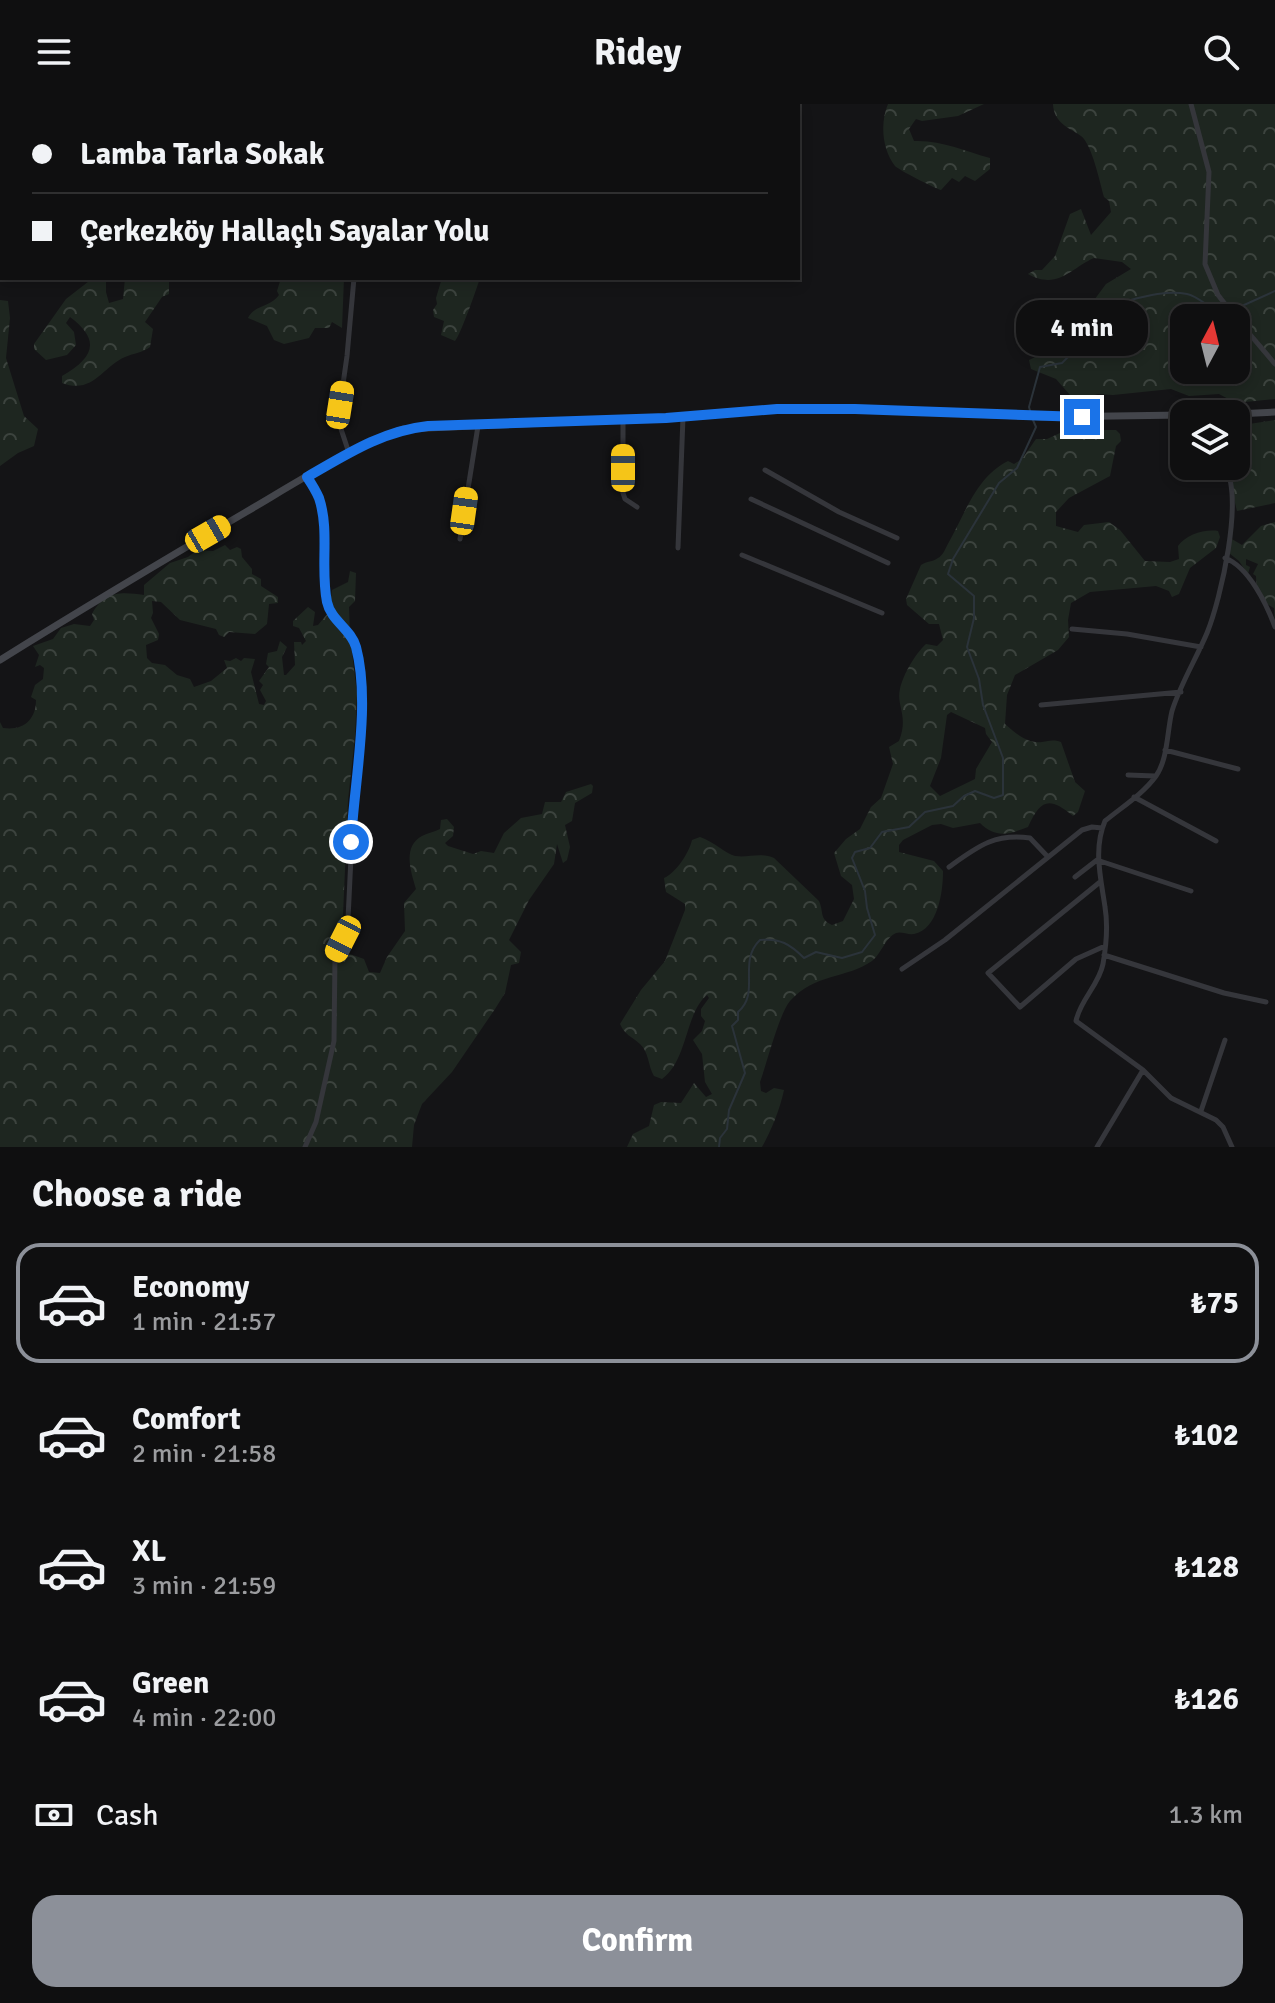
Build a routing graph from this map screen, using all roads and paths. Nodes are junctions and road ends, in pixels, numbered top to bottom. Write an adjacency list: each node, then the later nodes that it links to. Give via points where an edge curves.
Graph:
1 (1191, 104): 3 (street, via 1209,172 1205,264)
2 (354, 280): 12 (street, via 340,405)
3 (1225, 304)
4 (1250, 335): 5 (street)
5 (1275, 364)
6 (1275, 412): 7 (main road)
7 (1250, 413)
8 (1170, 415): 9 (main road, via 777,409)
9 (683, 417): 10 (main road); 20 (street)
10 (623, 420): 11 (main road); 17 (street, via 623,493)
11 (478, 425): 12 (main road, via 403,429); 19 (street)
12 (349, 453): 14 (main road)
13 (765, 470): 18 (street)
14 (307, 477): 28 (main road); 51 (street, via 319,498 327,601 357,649 363,712 348,919 335,955 334,1041 316,1122)
15 (1231, 480): 22 (street, via 1234,496)
16 (751, 499): 23 (street)
17 (637, 507)
18 (897, 538)
19 (460, 539)
20 (678, 548)
21 (742, 555): 24 (street)
22 (1225, 558): 25 (street, via 1240,567); 27 (street)
23 (888, 563)
24 (882, 613)
25 (1275, 627)
26 (1072, 629): 27 (street)
27 (1201, 647): 29 (street)
28 (0, 660)
29 (1181, 692): 30 (street); 31 (street)
30 (1041, 705)
31 (1165, 750): 32 (street); 34 (street)
32 (1238, 769)
33 (1128, 775): 34 (street)
34 (1156, 776): 35 (street)
35 (1134, 797): 36 (street); 37 (street)
36 (1102, 828): 38 (street, via 1082,830); 39 (street)
37 (1216, 841)
38 (1048, 857): 40 (street, via 1030,838 994,839); 46 (street)
39 (1097, 860): 41 (street); 42 (street); 43 (street)
40 (949, 867)
41 (1075, 877)
42 (1100, 882): 44 (street); 44 (street, via 988,973 1020,1007 1076,959)
43 (1191, 891)
44 (1105, 946): 45 (street)
45 (1104, 955): 47 (street); 49 (street, via 1100,976 1076,1021)
46 (902, 969)
47 (1266, 1002)
48 (1225, 1040): 50 (street)
49 (1143, 1070): 50 (street, via 1171,1098); 52 (street)
50 (1201, 1111): 53 (street, via 1223,1127)
51 (305, 1147)
52 (1097, 1147)
53 (1232, 1147)

